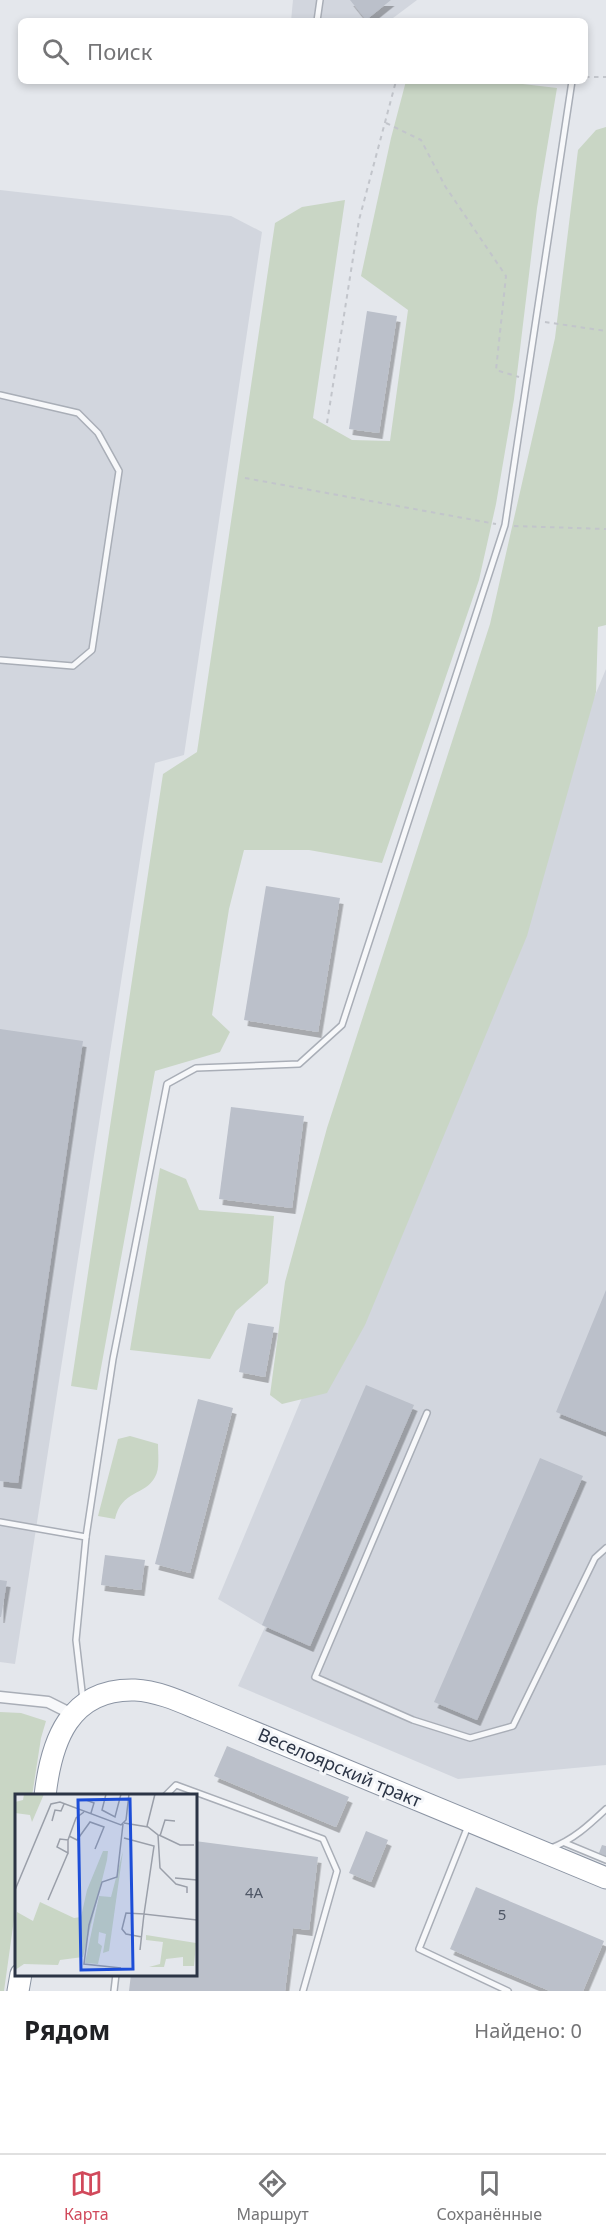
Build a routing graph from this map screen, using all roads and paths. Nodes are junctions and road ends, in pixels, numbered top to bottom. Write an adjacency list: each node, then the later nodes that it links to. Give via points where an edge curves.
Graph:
1 (320, 0): 2 (lane)
2 (317, 18)
3 (588, 77): 4 (path)
4 (606, 77)
5 (395, 84): 7 (path)
6 (572, 84): 8 (lane)
7 (385, 123): 10 (path, via 421,140 445,186 506,276 496,370); 12 (path, via 359,220)
8 (536, 321): 9 (path); 10 (lane)
9 (606, 331)
10 (528, 379): 14 (lane)
11 (0, 395): 16 (lane, via 78,413 98,433 119,471 92,650 73,666)
12 (327, 423)
13 (245, 478): 14 (path)
14 (506, 525): 15 (path); 19 (lane, via 342,1025 299,1064 196,1068 167,1084 113,1359)
15 (606, 528)
16 (0, 660)
17 (426, 1413): 20 (lane, via 315,1677 413,1720 470,1738 513,1726 595,1558)
18 (0, 1522): 19 (lane)
19 (86, 1537): 22 (lane, via 76,1640)
20 (606, 1548)
21 (0, 1697): 22 (street)
22 (78, 1709): 23 (highway, via 60,1732); 26 (highway, Веселоярский тракт, via 112,1692 159,1694)
23 (45, 1794)
24 (167, 1794): 35 (lane, via 176,1785 323,1839 337,1871)
25 (606, 1809): 27 (lane)
26 (469, 1822): 28 (highway, Веселоярский тракт); 36 (lane, via 419,1949)
27 (565, 1843): 28 (lane); 29 (lane)
28 (544, 1851): 30 (highway, Веселоярский тракт)
29 (606, 1860)
30 (606, 1878)
31 (21, 1976): 33 (highway)
32 (116, 1976): 34 (lane)
33 (18, 1991)
34 (114, 1991)
35 (303, 1991)
36 (508, 1991)

